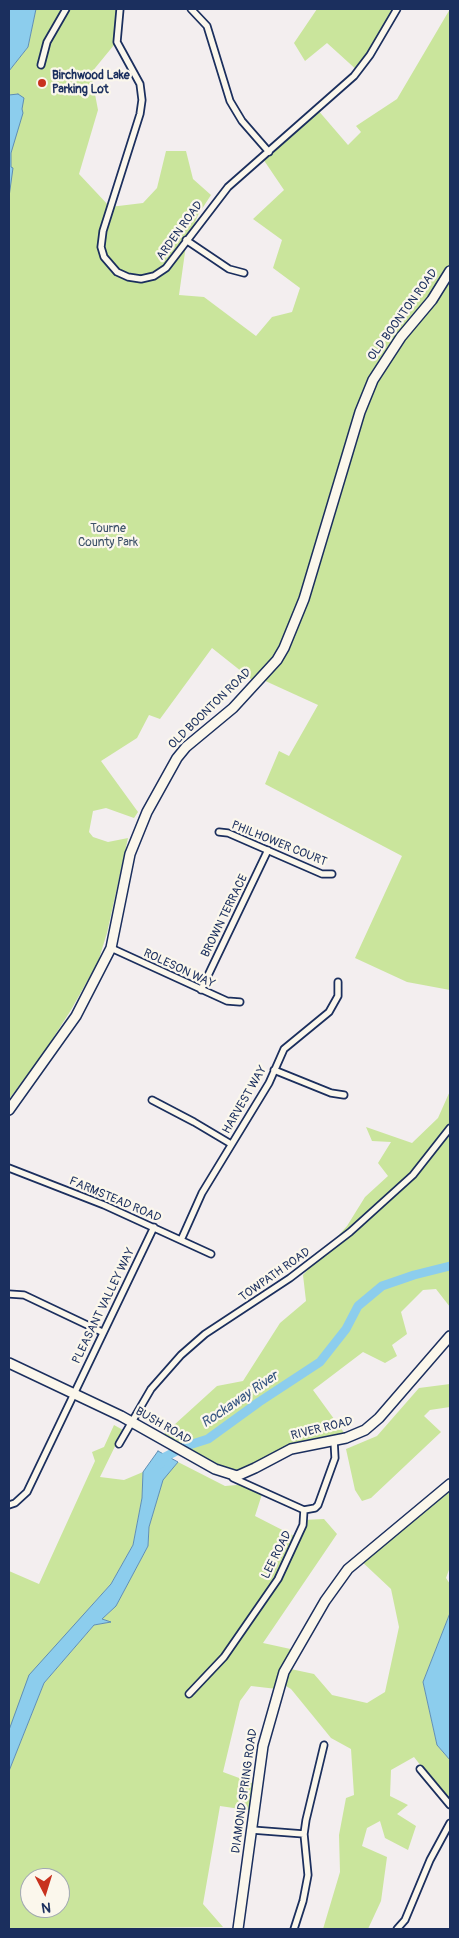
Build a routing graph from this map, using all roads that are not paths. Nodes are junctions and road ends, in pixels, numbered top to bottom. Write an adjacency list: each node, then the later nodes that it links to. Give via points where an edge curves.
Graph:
1 (66, 9): 5 (street, via 47,42)
2 (120, 9): 7 (street, ARDEN ROAD, via 117,42 140,84 142,100 101,247 104,257 116,272 141,279 166,268)
3 (191, 9): 6 (street, via 207,26 230,101 242,121)
4 (398, 9): 6 (street, ARDEN ROAD, via 354,76)
5 (41, 65)
6 (269, 152): 7 (street, ARDEN ROAD, via 217,199)
7 (186, 240): 9 (street, via 228,269)
8 (450, 271): 13 (street, OLD BOONTON ROAD, via 373,380 359,416 304,599 284,648 233,708 186,747 147,812 130,854)
9 (244, 273)
10 (219, 832): 11 (street, PHILHOWER COURT)
11 (268, 850): 12 (street, PHILHOWER COURT, via 322,874); 15 (street, BROWN TERRACE)
12 (332, 874)
13 (112, 948): 15 (street, ROLESON WAY); 20 (street, OLD BOONTON ROAD, via 76,1016)
14 (338, 982): 17 (street, HARVEST WAY, via 338,996 329,1012 284,1049)
15 (201, 990): 16 (street, ROLESON WAY, via 227,1001)
16 (240, 1002)
17 (274, 1070): 18 (street, via 331,1094); 22 (street, HARVEST WAY)
18 (344, 1095)
19 (152, 1100): 22 (street)
20 (9, 1110)
21 (450, 1128): 32 (street, TOWPATH ROAD, via 414,1175 350,1232 290,1278 198,1340 161,1377)
22 (231, 1144): 25 (street, HARVEST WAY, via 202,1193)
23 (9, 1168): 24 (street, FARMSTEAD ROAD)
24 (154, 1227): 25 (street, FARMSTEAD ROAD); 28 (street, PLEASANT VALLEY WAY)
25 (181, 1240): 26 (street, FARMSTEAD ROAD)
26 (211, 1254)
27 (9, 1294): 28 (street, via 24,1296)
28 (102, 1332): 31 (street, PLEASANT VALLEY WAY)
29 (450, 1336): 33 (street, RIVER ROAD, via 372,1425 352,1436)
30 (9, 1363): 31 (street, BUSH ROAD)
31 (73, 1393): 32 (street, BUSH ROAD); 37 (street, PLEASANT VALLEY WAY, via 27,1492)
32 (132, 1422): 34 (street, TOWPATH ROAD); 35 (street, BUSH ROAD)
33 (334, 1440): 35 (street, RIVER ROAD, via 291,1449 237,1476); 38 (street, via 335,1458 318,1505)
34 (119, 1444)
35 (224, 1474): 38 (street, BUSH ROAD)
36 (450, 1484): 44 (street, DIAMOND SPRING ROAD, via 348,1569 293,1654 268,1724)
37 (9, 1505)
38 (304, 1510): 39 (street, LEE ROAD, via 303,1525 278,1579 224,1656)
39 (189, 1694)
40 (324, 1745): 45 (street)
41 (420, 1769): 42 (street)
42 (450, 1806)
43 (450, 1823): 48 (street, via 430,1860 405,1920)
44 (252, 1830): 45 (street); 46 (street, DIAMOND SPRING ROAD)
45 (304, 1834): 47 (street, via 308,1875)
46 (238, 1929)
47 (294, 1929)
48 (397, 1929)

